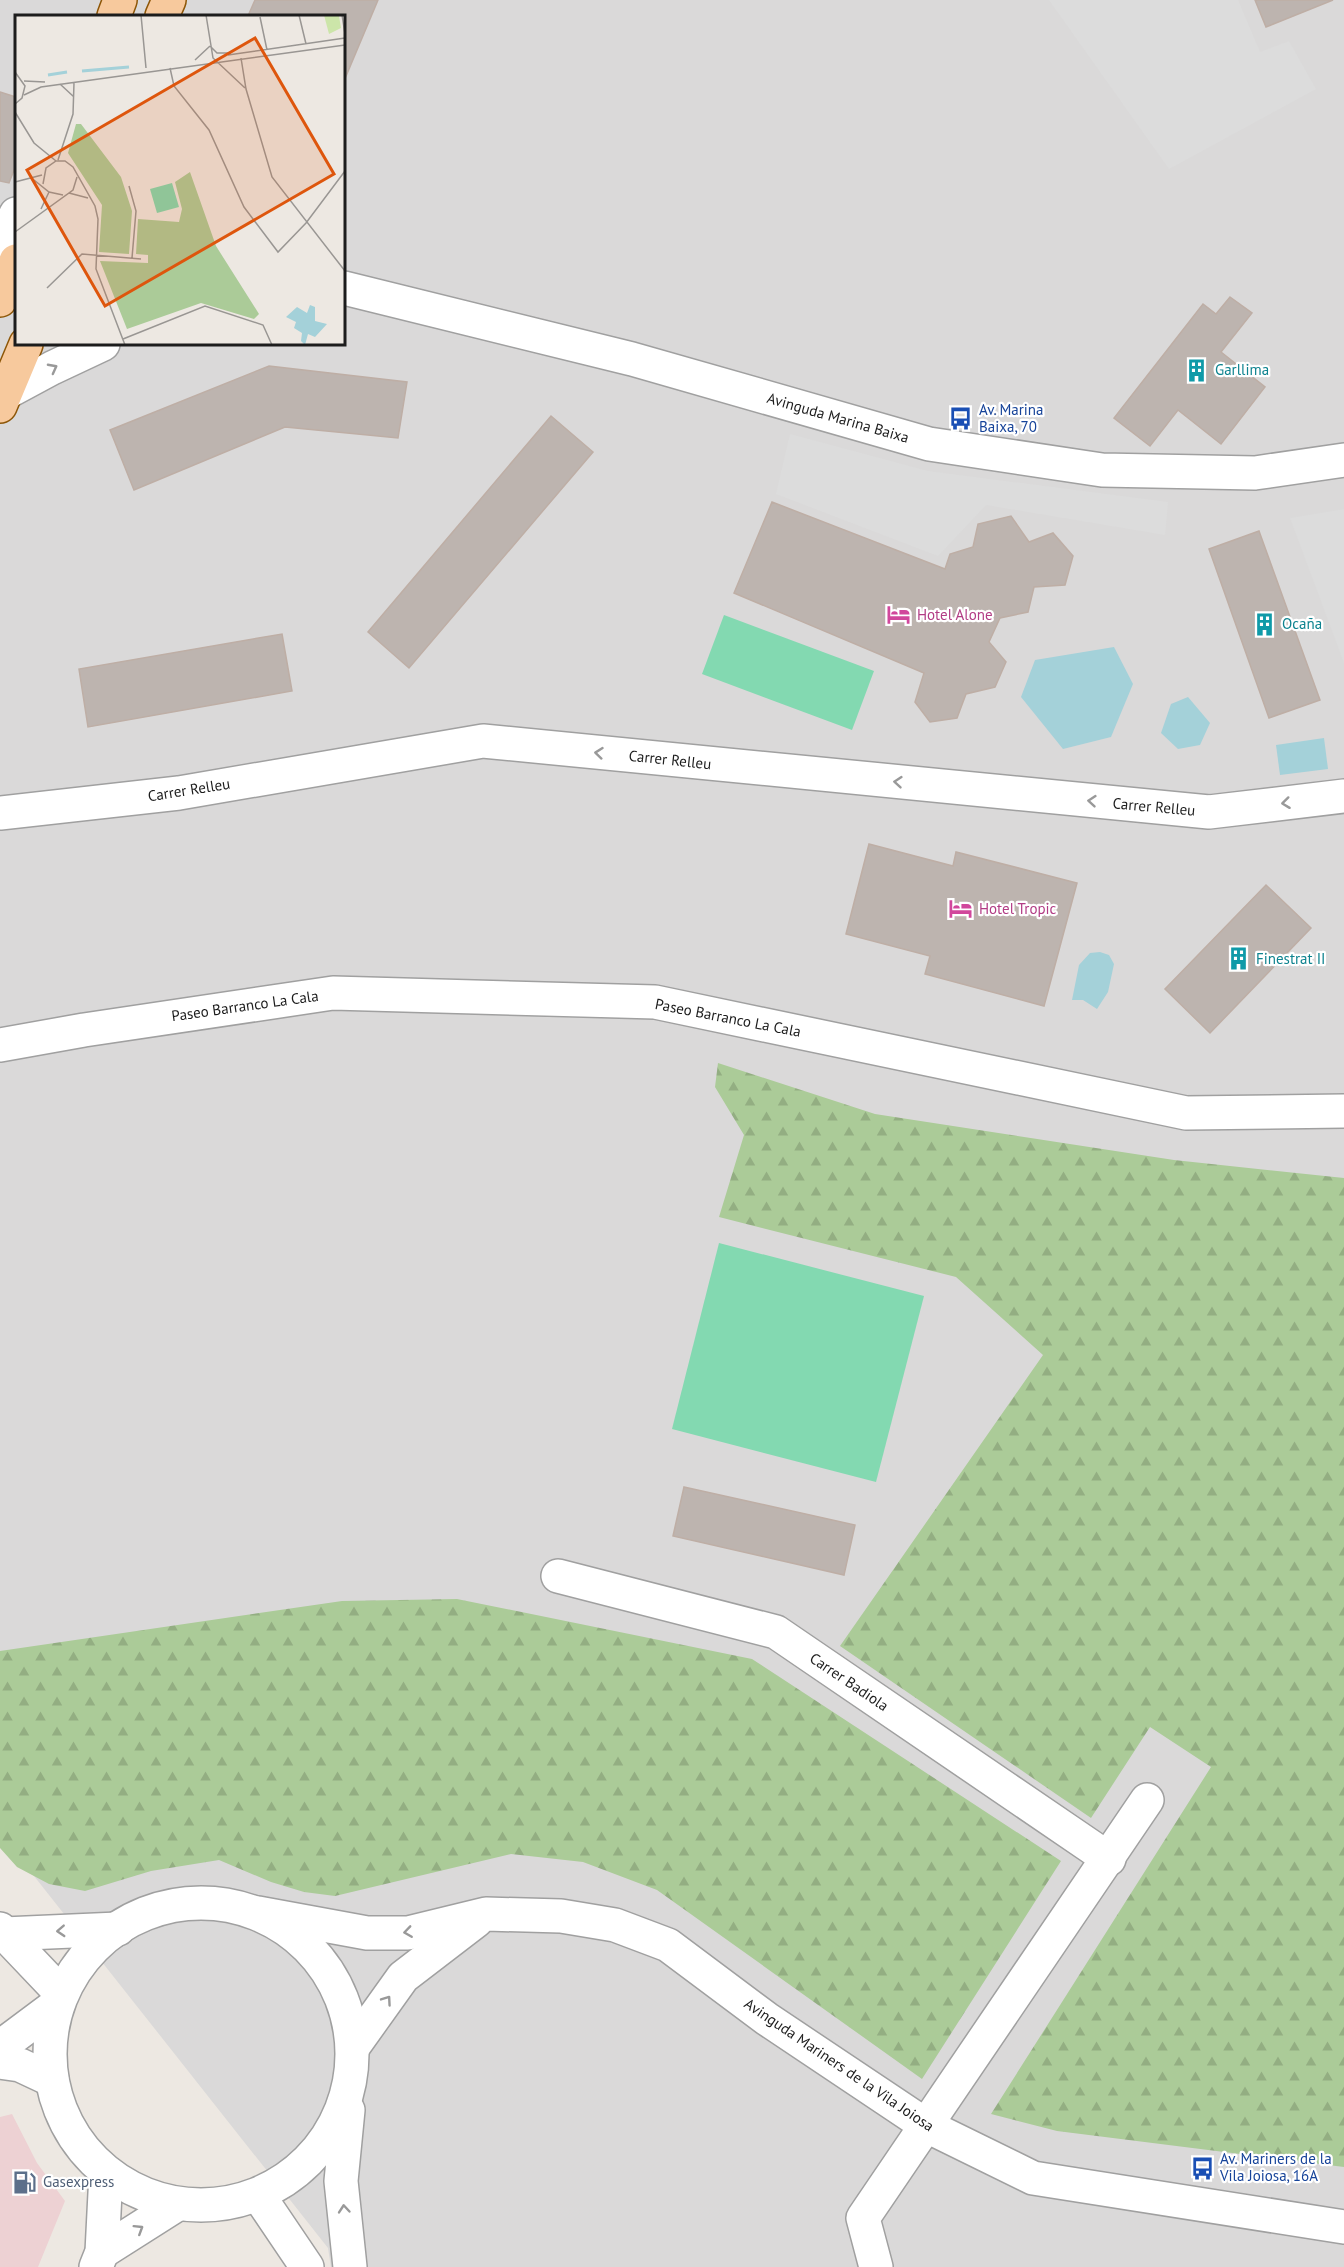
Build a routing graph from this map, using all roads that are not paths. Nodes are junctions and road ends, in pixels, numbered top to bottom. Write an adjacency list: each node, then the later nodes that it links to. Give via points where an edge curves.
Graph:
1 (120, 0): 3 (main road)
2 (169, 0): 4 (main road)
3 (114, 15)
4 (162, 15)
5 (15, 216): 6 (street)
6 (0, 250)
7 (15, 263): 9 (main road)
8 (345, 288): 13 (street, Avinguda Marina Baixa, via 632,359 929,444 1102,470 1255,474)
9 (0, 300)
10 (26, 345): 12 (main road)
11 (101, 345): 12 (street, one-way to 11, via 52,368)
12 (1, 399)
13 (1344, 460)
14 (1344, 796): 15 (street, Carrer Relleu, one-way to 15, via 1209,812 483,741 178,793)
15 (0, 813)
16 (0, 1045): 17 (street, Paseo Barranco La Cala, via 333,993 655,1002 1186,1113)
17 (1344, 1111)
18 (558, 1576): 20 (street, Carrer Badiola, via 776,1632)
19 (1147, 1800): 20 (street)
20 (1108, 1859): 31 (street)
21 (258, 1913): 22 (street, Avinguda Mariners de la Vila Joiosa, one-way to 21, via 408,1933 367,1933); 23 (street, via 217,1903 174,1904 134,1918); 27 (street, via 296,1935 325,1966 345,2004)
22 (486, 1914): 27 (street, one-way to 22, via 403,1977); 31 (street, Avinguda Mariners de la Vila Joiosa, via 561,1916 615,1925 668,1945 767,2019)
23 (118, 1929): 24 (street, one-way to 24); 25 (street, via 99,1942)
24 (2, 1931): 25 (street)
25 (57, 1999): 26 (street); 29 (street)
26 (0, 2047)
27 (353, 2047): 30 (street)
28 (0, 2062): 29 (street, via 20,2065)
29 (52, 2080): 32 (street, via 62,2115 80,2146)
30 (349, 2091): 33 (street, via 331,2134 300,2171); 38 (street, one-way to 30, via 341,2181)
31 (927, 2126): 35 (street, Avinguda Mariners de la Vila Joiosa, via 1033,2178); 39 (street, via 863,2218)
32 (106, 2173): 34 (street, via 137,2192); 36 (street)
33 (259, 2196): 34 (street, via 219,2206); 37 (street)
34 (176, 2205): 36 (street, one-way to 34)
35 (1344, 2227)
36 (99, 2259)
37 (307, 2267)
38 (350, 2267)
39 (876, 2267)

